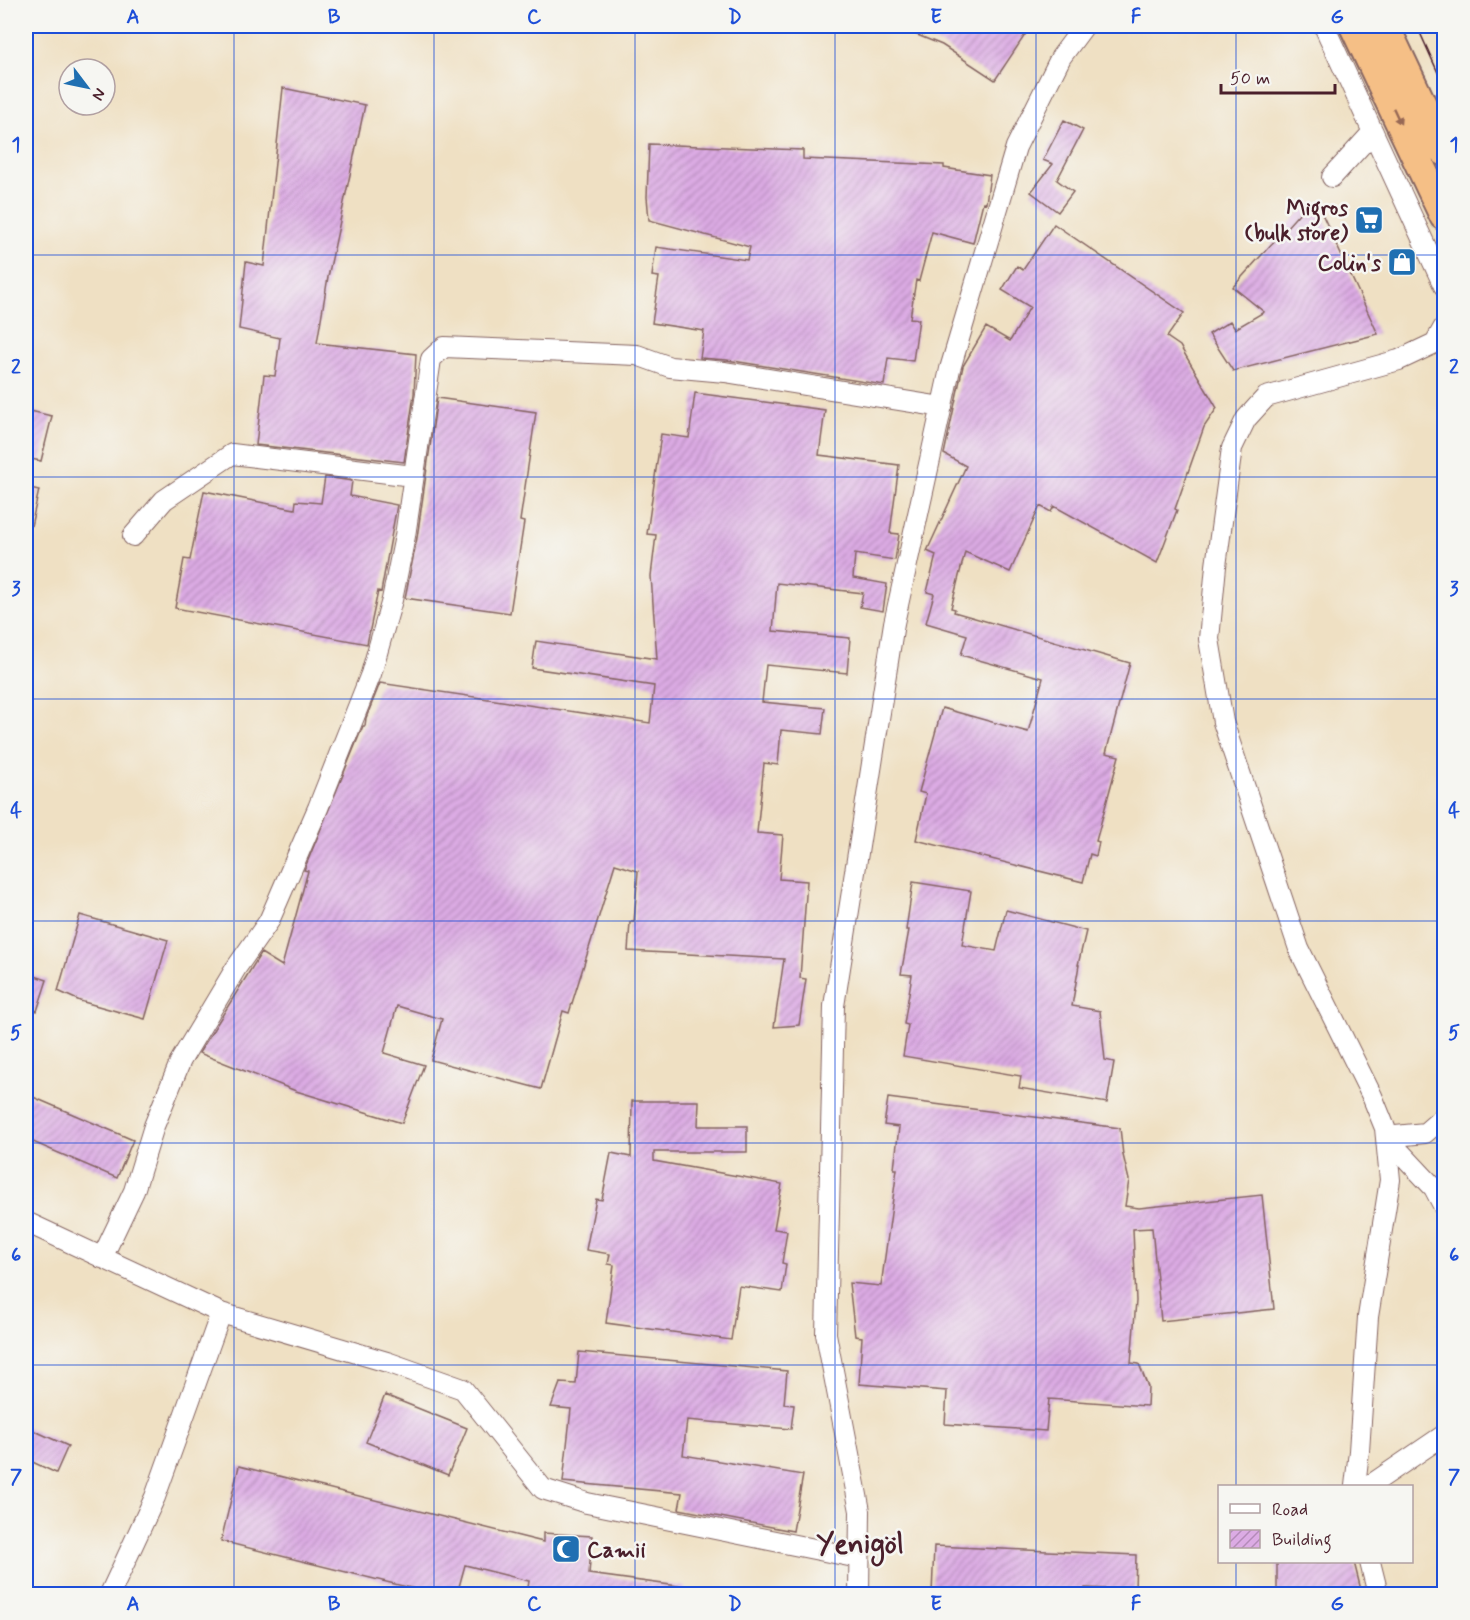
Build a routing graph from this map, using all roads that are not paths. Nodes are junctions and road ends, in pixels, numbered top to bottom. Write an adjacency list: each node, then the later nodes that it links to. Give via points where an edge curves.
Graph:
1 (1084, 26): 11 (street, via 1061,57 1016,147)
2 (1324, 26): 5 (street)
3 (1354, 26): 8 (highway, one-way to 8)
4 (1385, 26): 6 (highway)
5 (1373, 132): 7 (street); 9 (street)
6 (1444, 151)
7 (1332, 177)
8 (1444, 216)
9 (1444, 286)
10 (1441, 338): 15 (street, via 1399,360 1266,397 1246,419 1232,448 1209,639 1223,722 1299,949 1372,1096)
11 (942, 407): 12 (street, via 670,367 637,355 444,347 431,359); 23 (street, via 894,623 834,1006 826,1334 860,1511)
12 (413, 476): 13 (street, via 232,454 164,500); 18 (street, via 392,600 371,674 318,808 269,921 181,1060 154,1126 134,1191)
13 (134, 536)
14 (1444, 1119): 15 (street, via 1425,1133)
15 (1386, 1137): 16 (street, via 1434,1188); 21 (street, via 1390,1180 1368,1317)
16 (1444, 1207)
17 (26, 1222): 18 (street)
18 (102, 1258): 19 (street)
19 (221, 1313): 23 (street, via 463,1389 543,1489 586,1503); 25 (street, via 155,1497)
20 (1444, 1435): 22 (street)
21 (1355, 1485)
22 (1369, 1485)
23 (859, 1558): 26 (street)
24 (1370, 1563): 27 (street)
25 (110, 1594)
26 (859, 1594)
27 (1377, 1594)

